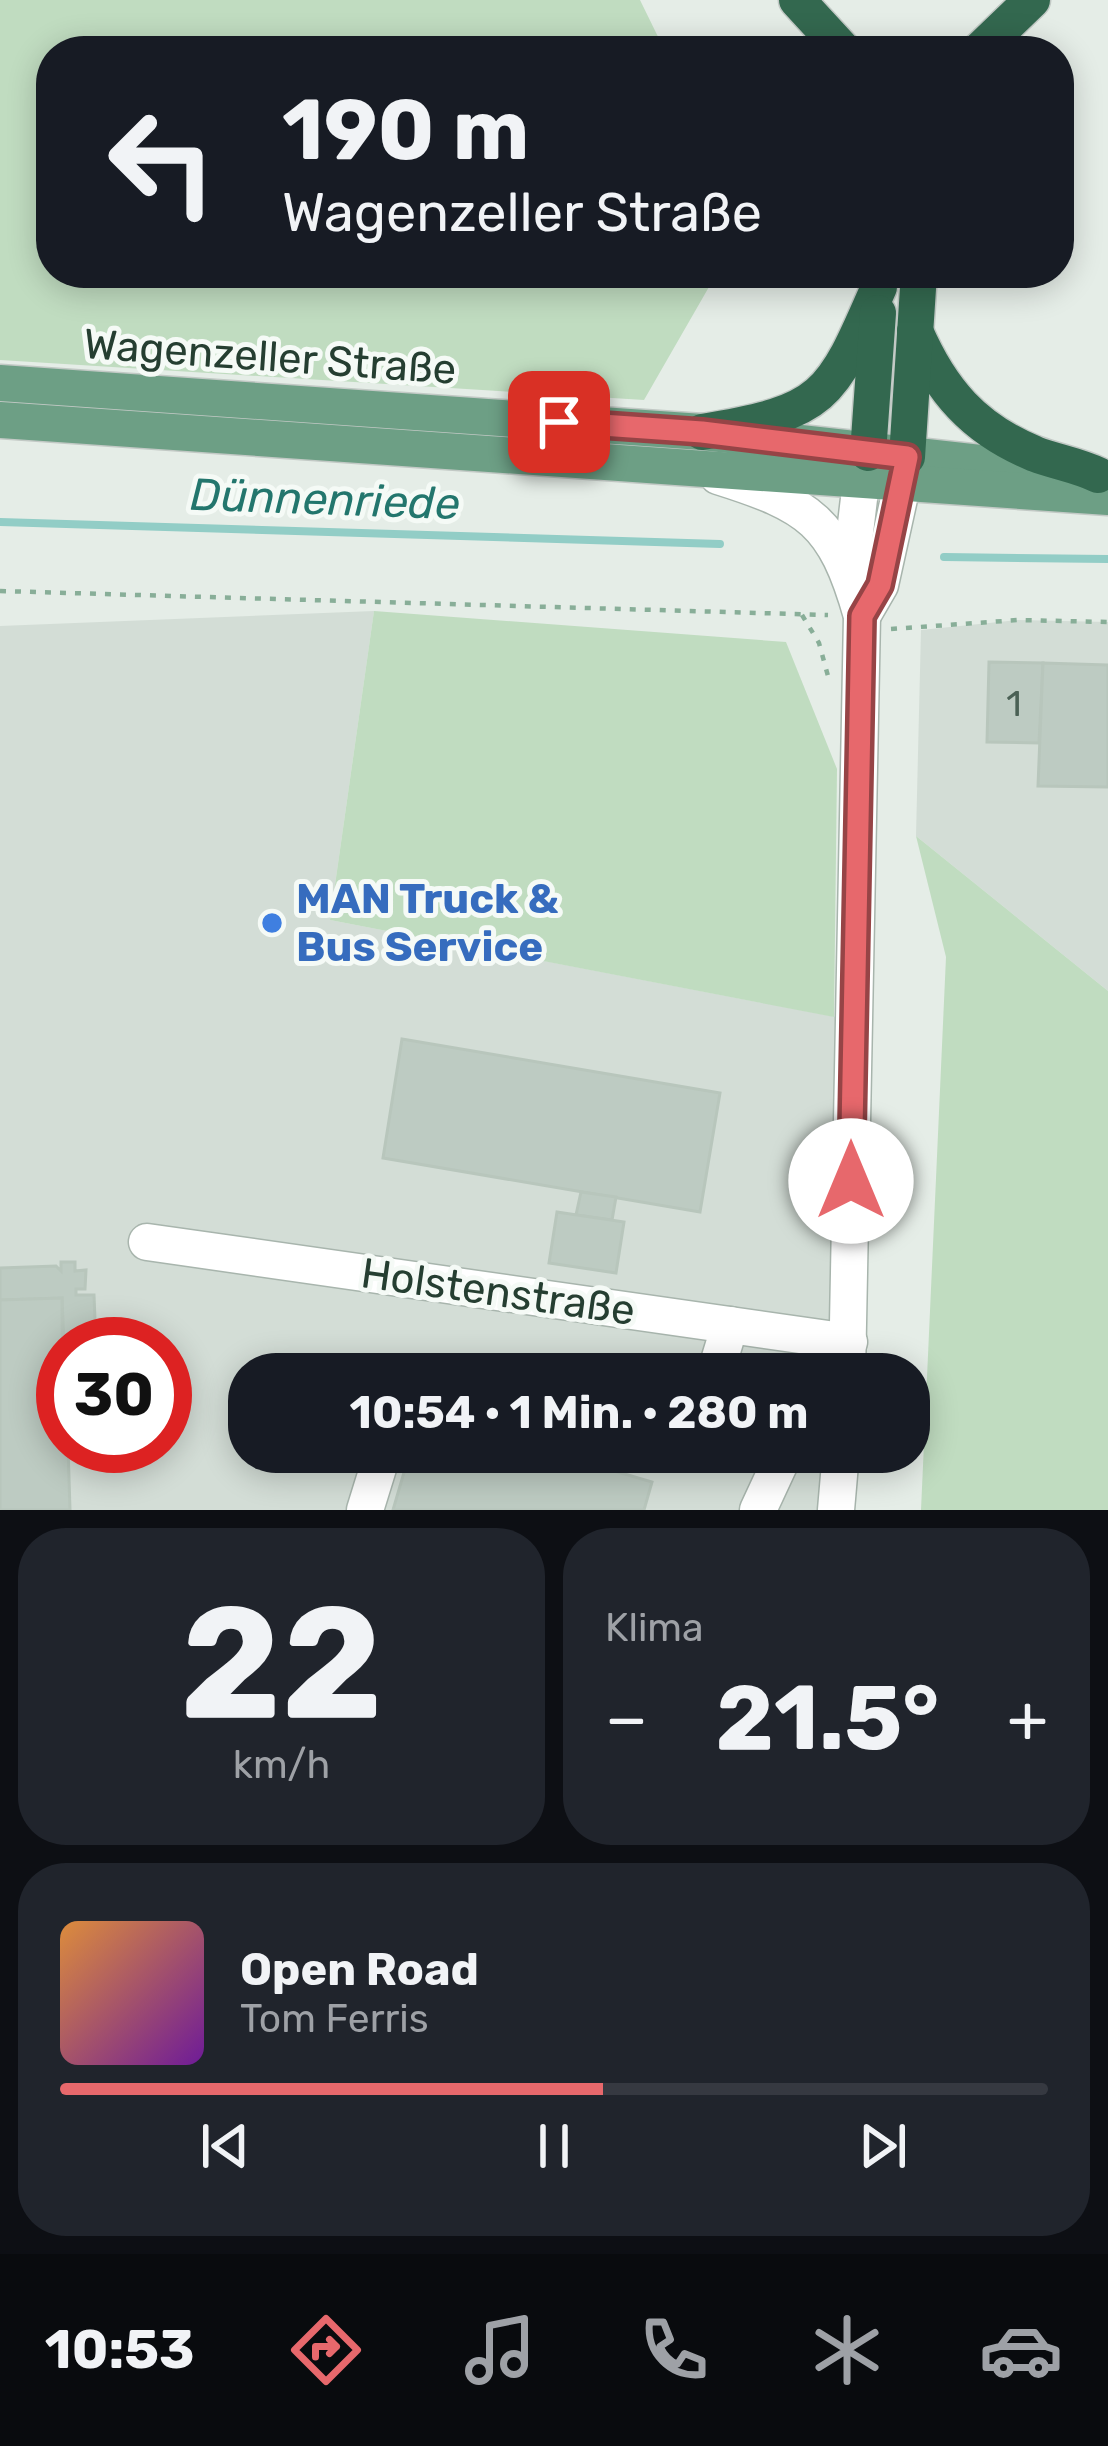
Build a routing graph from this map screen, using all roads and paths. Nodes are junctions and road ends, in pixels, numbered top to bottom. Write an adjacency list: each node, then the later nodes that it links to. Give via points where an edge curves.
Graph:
1 (797, 0): 3 (highway)
2 (1032, 0): 4 (highway)
3 (830, 36)
4 (995, 36)
5 (876, 288): 11 (highway, via 829,390 762,422)
6 (879, 288): 12 (highway)
7 (918, 288): 8 (highway)
8 (915, 331): 14 (highway); 15 (highway, via 965,413 993,434)
9 (0, 383): 11 (main road, Wagenzeller Straße)
10 (0, 420): 13 (main road)
11 (702, 432): 12 (main road, Wagenzeller Straße)
12 (865, 468): 13 (main road); 14 (main road, Wagenzeller Straße); 16 (street)
13 (698, 469): 16 (street, via 811,513)
14 (904, 471): 15 (main road, Wagenzeller Straße); 18 (street, via 880,585)
15 (1104, 482)
16 (850, 574): 18 (street)
17 (0, 591): 18 (path)
18 (862, 616): 19 (path, via 896,631); 24 (street)
19 (1108, 622)
20 (146, 1242): 21 (street, Holstenstraße)
21 (730, 1325): 22 (street); 23 (street, Holstenstraße)
22 (721, 1353)
23 (830, 1353)
24 (848, 1353)
25 (376, 1473): 28 (street)
26 (771, 1473): 29 (street)
27 (839, 1473): 30 (street)
28 (365, 1510)
29 (758, 1510)
30 (836, 1510)

